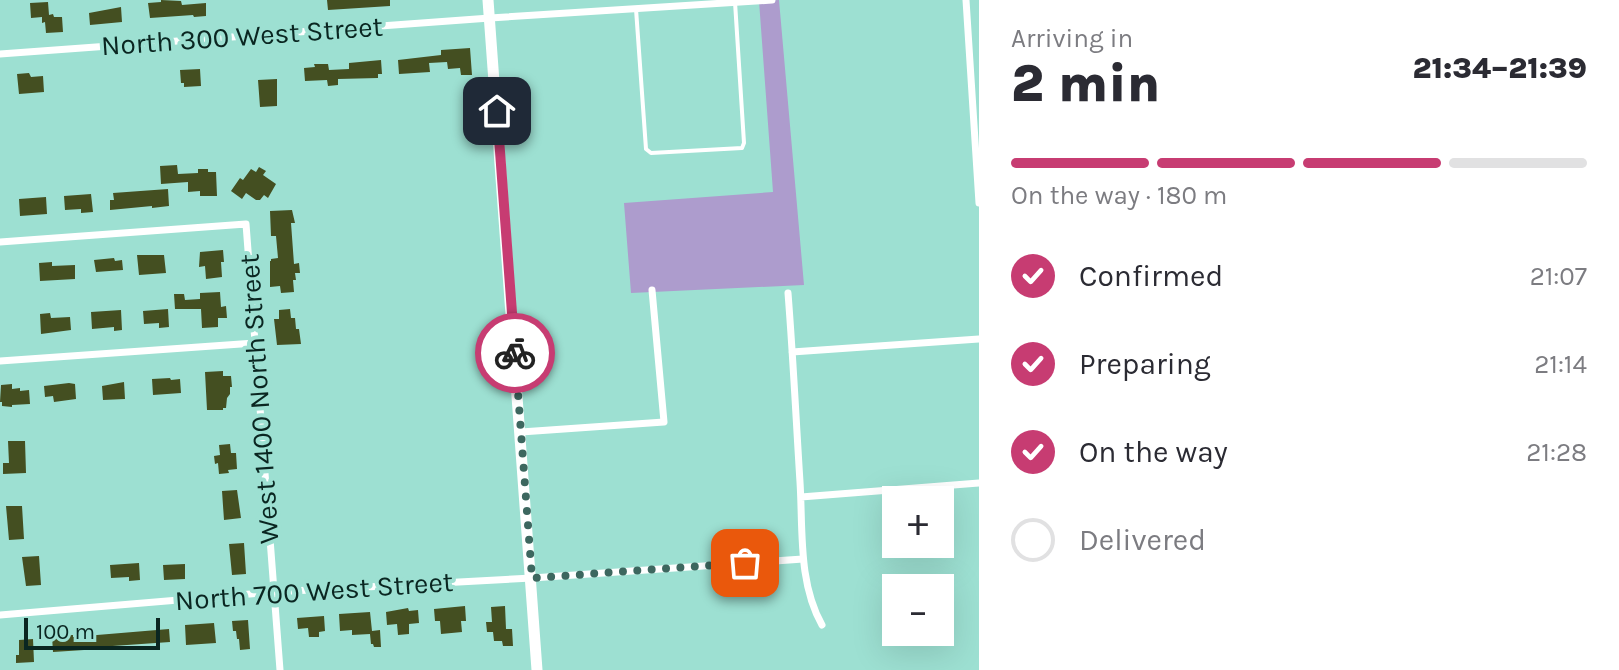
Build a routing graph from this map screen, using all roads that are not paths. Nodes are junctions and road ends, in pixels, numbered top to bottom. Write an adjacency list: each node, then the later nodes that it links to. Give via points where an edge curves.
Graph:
1 (488, 0): 8 (street)
2 (596, 0): 7 (street)
3 (772, 0): 5 (street, North 300 West Street)
4 (966, 0): 10 (street)
5 (735, 2): 6 (street, North 300 West Street); 6 (lane, via 742,148 651,153 646,149)
6 (636, 9): 7 (street, North 300 West Street)
7 (597, 11): 8 (street, North 300 West Street)
8 (490, 18): 9 (street, North 300 West Street); 19 (street)
9 (0, 54)
10 (978, 182): 11 (street)
11 (979, 203)
12 (0, 242): 16 (street, West 1400 North Street, via 246,224)
13 (652, 290): 19 (street, via 664,422)
14 (788, 293): 17 (street)
15 (979, 339): 17 (street)
16 (255, 343): 18 (street); 24 (street, West 1400 North Street)
17 (792, 352): 21 (street)
18 (0, 361)
19 (521, 432): 23 (street)
20 (979, 483): 21 (street)
21 (801, 497): 22 (street)
22 (803, 559): 23 (street, North 700 West Street); 26 (street, via 811,607)
23 (532, 578): 24 (street, North 700 West Street); 28 (street)
24 (273, 592): 25 (street, North 700 West Street); 27 (street, West 1400 North Street)
25 (0, 615)
26 (822, 625)
27 (280, 670)
28 (537, 670)

